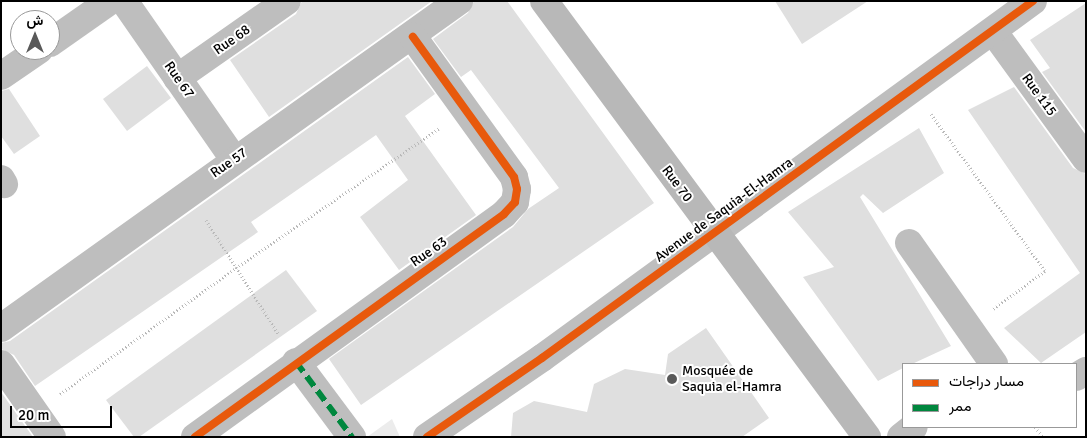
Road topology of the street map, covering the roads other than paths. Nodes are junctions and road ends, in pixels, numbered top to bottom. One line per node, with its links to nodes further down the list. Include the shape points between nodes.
1 (110, 1): 8 (street)
2 (124, 1): 12 (street, Rue 67)
3 (459, 1): 9 (street, Rue 57)
4 (544, 1): 15 (street, Rue 70)
5 (1033, 1): 7 (street, Avenue de Saquia-El-Hamra)
6 (271, 6): 12 (street, Rue 68)
7 (993, 31): 14 (street, Rue 115); 15 (street, Avenue de Saquia-El-Hamra)
8 (60, 36)
9 (413, 37): 13 (street, Rue 57); 18 (street, Rue 63, via 514,177 517,189 515,202 504,214)
10 (24, 60): 11 (street)
11 (1, 76)
12 (178, 78): 13 (street, Rue 67)
13 (234, 159): 17 (street, Rue 57)
14 (1086, 159)
15 (713, 233): 25 (street, Avenue de Saquia-El-Hamra); 26 (street, Rue 70)
16 (909, 243): 19 (street)
17 (1, 328)
18 (296, 362): 23 (street, Rue 63); 24 (street)
19 (993, 363)
20 (1, 364): 22 (street)
21 (913, 428): 27 (street)
22 (52, 437)
23 (195, 437)
24 (352, 437)
25 (427, 437)
26 (867, 437)
27 (901, 437)

